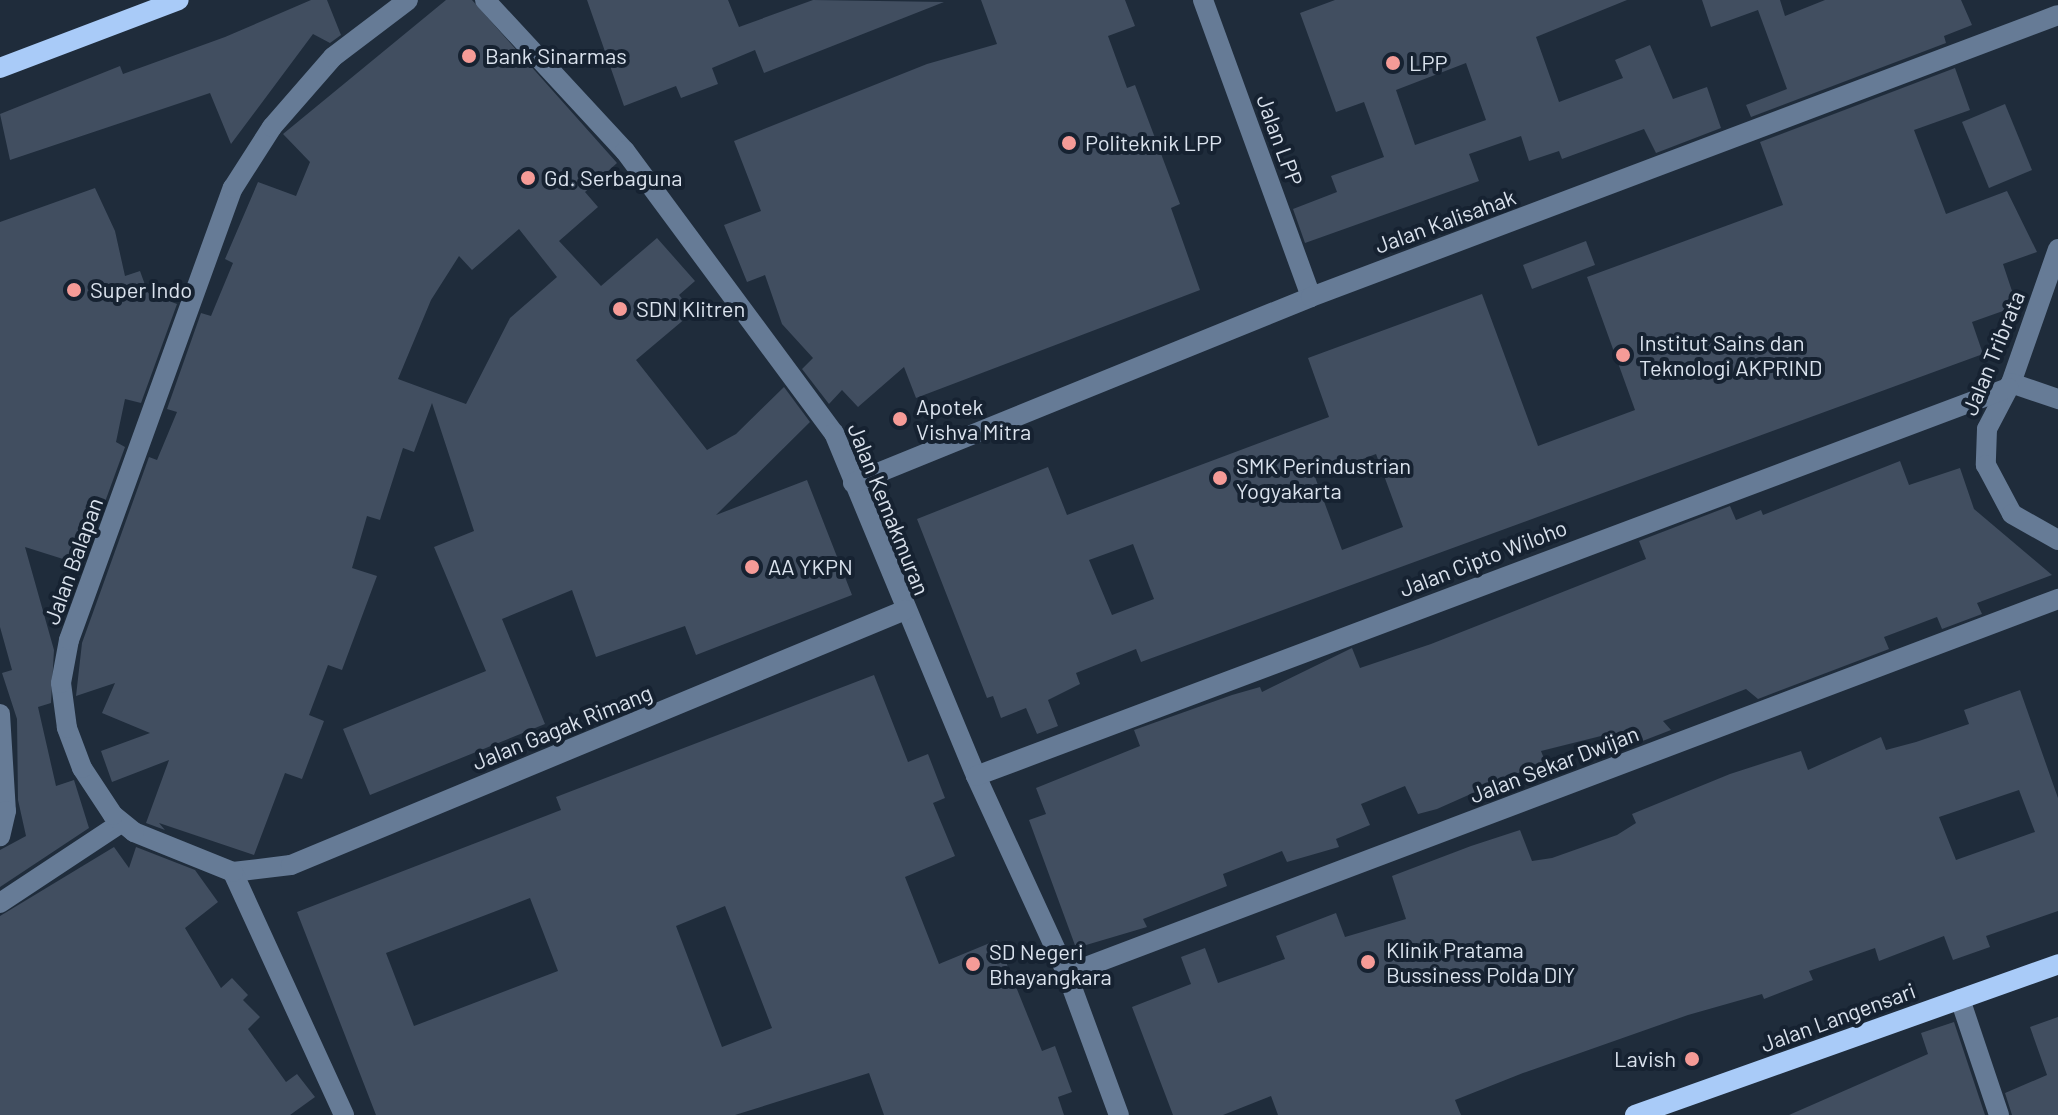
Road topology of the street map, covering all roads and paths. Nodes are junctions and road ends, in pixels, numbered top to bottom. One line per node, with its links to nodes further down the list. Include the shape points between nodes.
1 (179, 0): 6 (main road)
2 (408, 0): 17 (street, Jalan Balapan, via 333,57 251,155 233,188 69,640 61,683 67,728 95,792)
3 (485, 0): 11 (street, Jalan Kemakmuran, via 625,151 824,416)
4 (1203, 0): 8 (street, Jalan LPP)
5 (2058, 15): 8 (street, Jalan Kalisahak)
6 (0, 68)
7 (2058, 249): 9 (street, Jalan Tribrata)
8 (1311, 297): 11 (street, Jalan Kalisahak)
9 (2009, 386): 10 (street); 12 (street, Jalan Tribrata, via 1987,429 1986,465 2012,514); 16 (street, Jalan Cipto Wiloho)
10 (2058, 399)
11 (853, 483): 14 (street, Jalan Kemakmuran)
12 (2058, 540)
13 (2058, 599): 22 (street, Jalan Sekar Dwijan)
14 (905, 610): 16 (street, Jalan Kemakmuran); 19 (street, Jalan Gagak Rimang, via 291,865)
15 (0, 714): 18 (street, via 6,811)
16 (976, 776): 22 (street, Jalan Kemakmuran)
17 (121, 823): 19 (street, Jalan Balapan); 20 (street)
18 (0, 836)
19 (233, 872): 24 (street)
20 (0, 903)
21 (2058, 964): 23 (main road, Jalan Langensari)
22 (1067, 974): 25 (street, Jalan Kemakmuran)
23 (1960, 999): 26 (main road, Jalan Langensari); 27 (street)
24 (344, 1115)
25 (1119, 1115)
26 (1635, 1115)
27 (1999, 1115)

